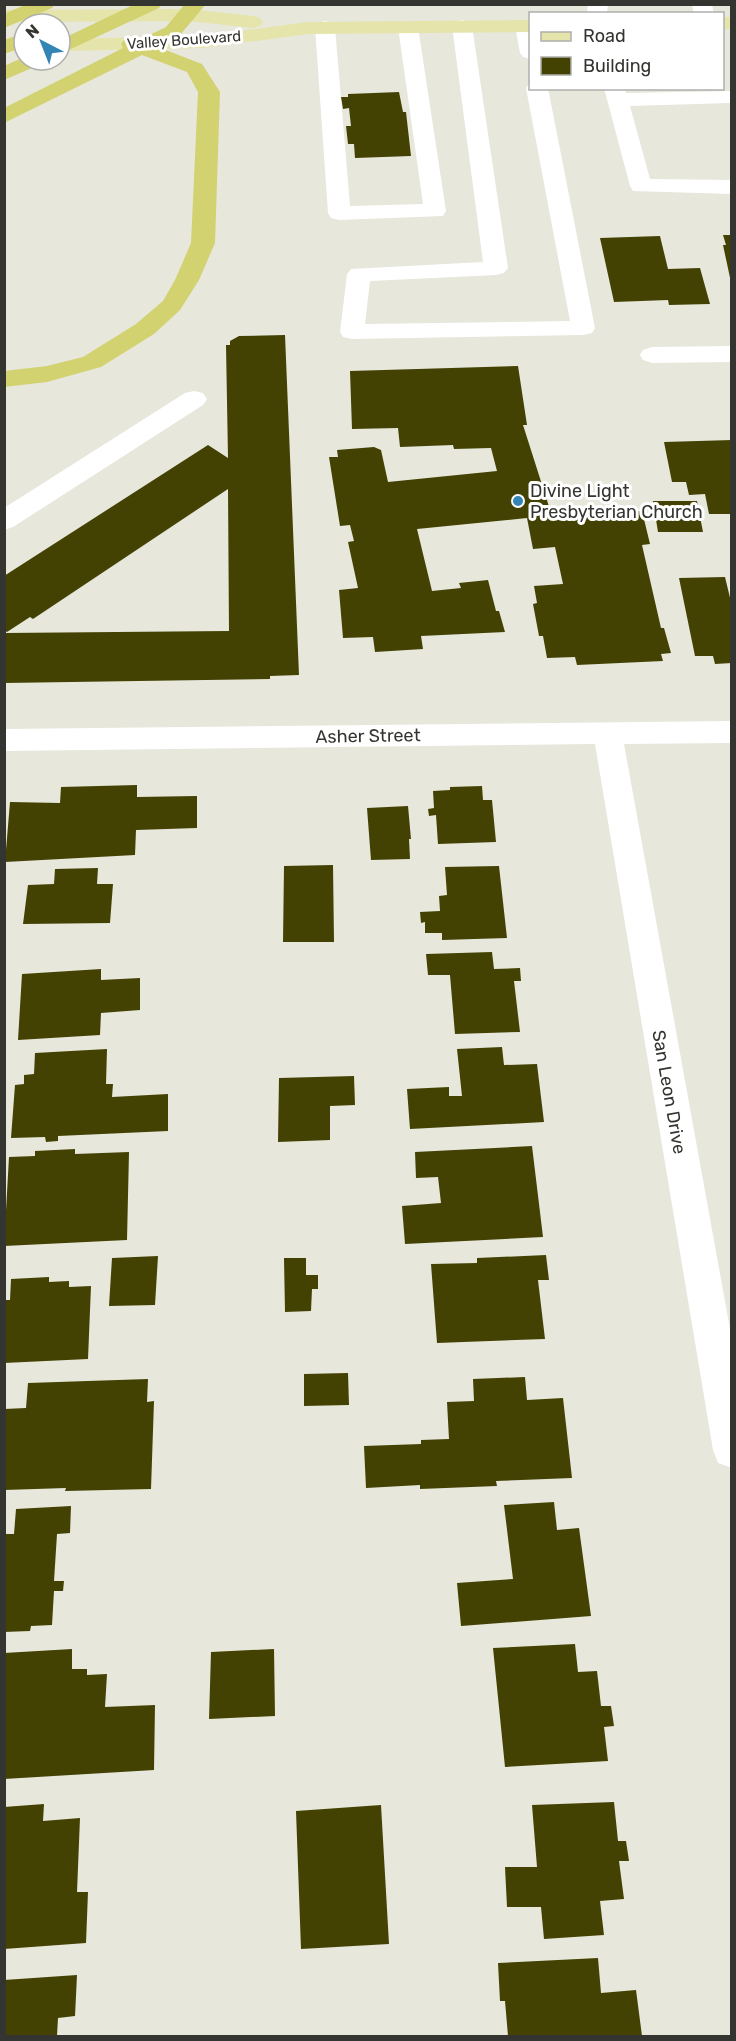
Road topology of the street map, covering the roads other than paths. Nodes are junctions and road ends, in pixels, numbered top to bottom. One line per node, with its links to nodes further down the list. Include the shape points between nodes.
1 (45, 4): 8 (highway)
2 (100, 4): 7 (highway)
3 (152, 4): 13 (highway)
4 (196, 4): 21 (highway, via 173,31)
5 (510, 4): 10 (street)
6 (4, 16): 12 (main road, Valley Boulevard, via 189,15)
7 (72, 17)
8 (4, 22)
9 (462, 26): 10 (main road, Valley Boulevard); 11 (main road, Valley Boulevard); 18 (street, via 496,268 359,274 352,332 583,328)
10 (522, 26): 16 (street)
11 (408, 27): 12 (main road, Valley Boulevard); 12 (street, via 435,211 339,213)
12 (317, 28): 14 (main road, Valley Boulevard, via 202,42)
13 (72, 41)
14 (131, 44): 15 (main road, Valley Boulevard); 25 (highway, via 195,68 209,92 202,243 172,305 145,329 93,362 47,374)
15 (72, 46)
16 (529, 47)
17 (724, 78): 20 (street)
18 (537, 90)
19 (616, 94): 20 (street); 22 (street, via 641,186)
20 (731, 101)
21 (4, 117)
22 (732, 187)
23 (732, 354): 24 (street)
24 (652, 355)
25 (4, 379)
26 (194, 399): 27 (street)
27 (4, 521)
28 (732, 732): 29 (street, Asher Street)
29 (608, 734): 30 (street, Asher Street); 31 (street, San Leon Drive)
30 (4, 740)
31 (732, 1450)

